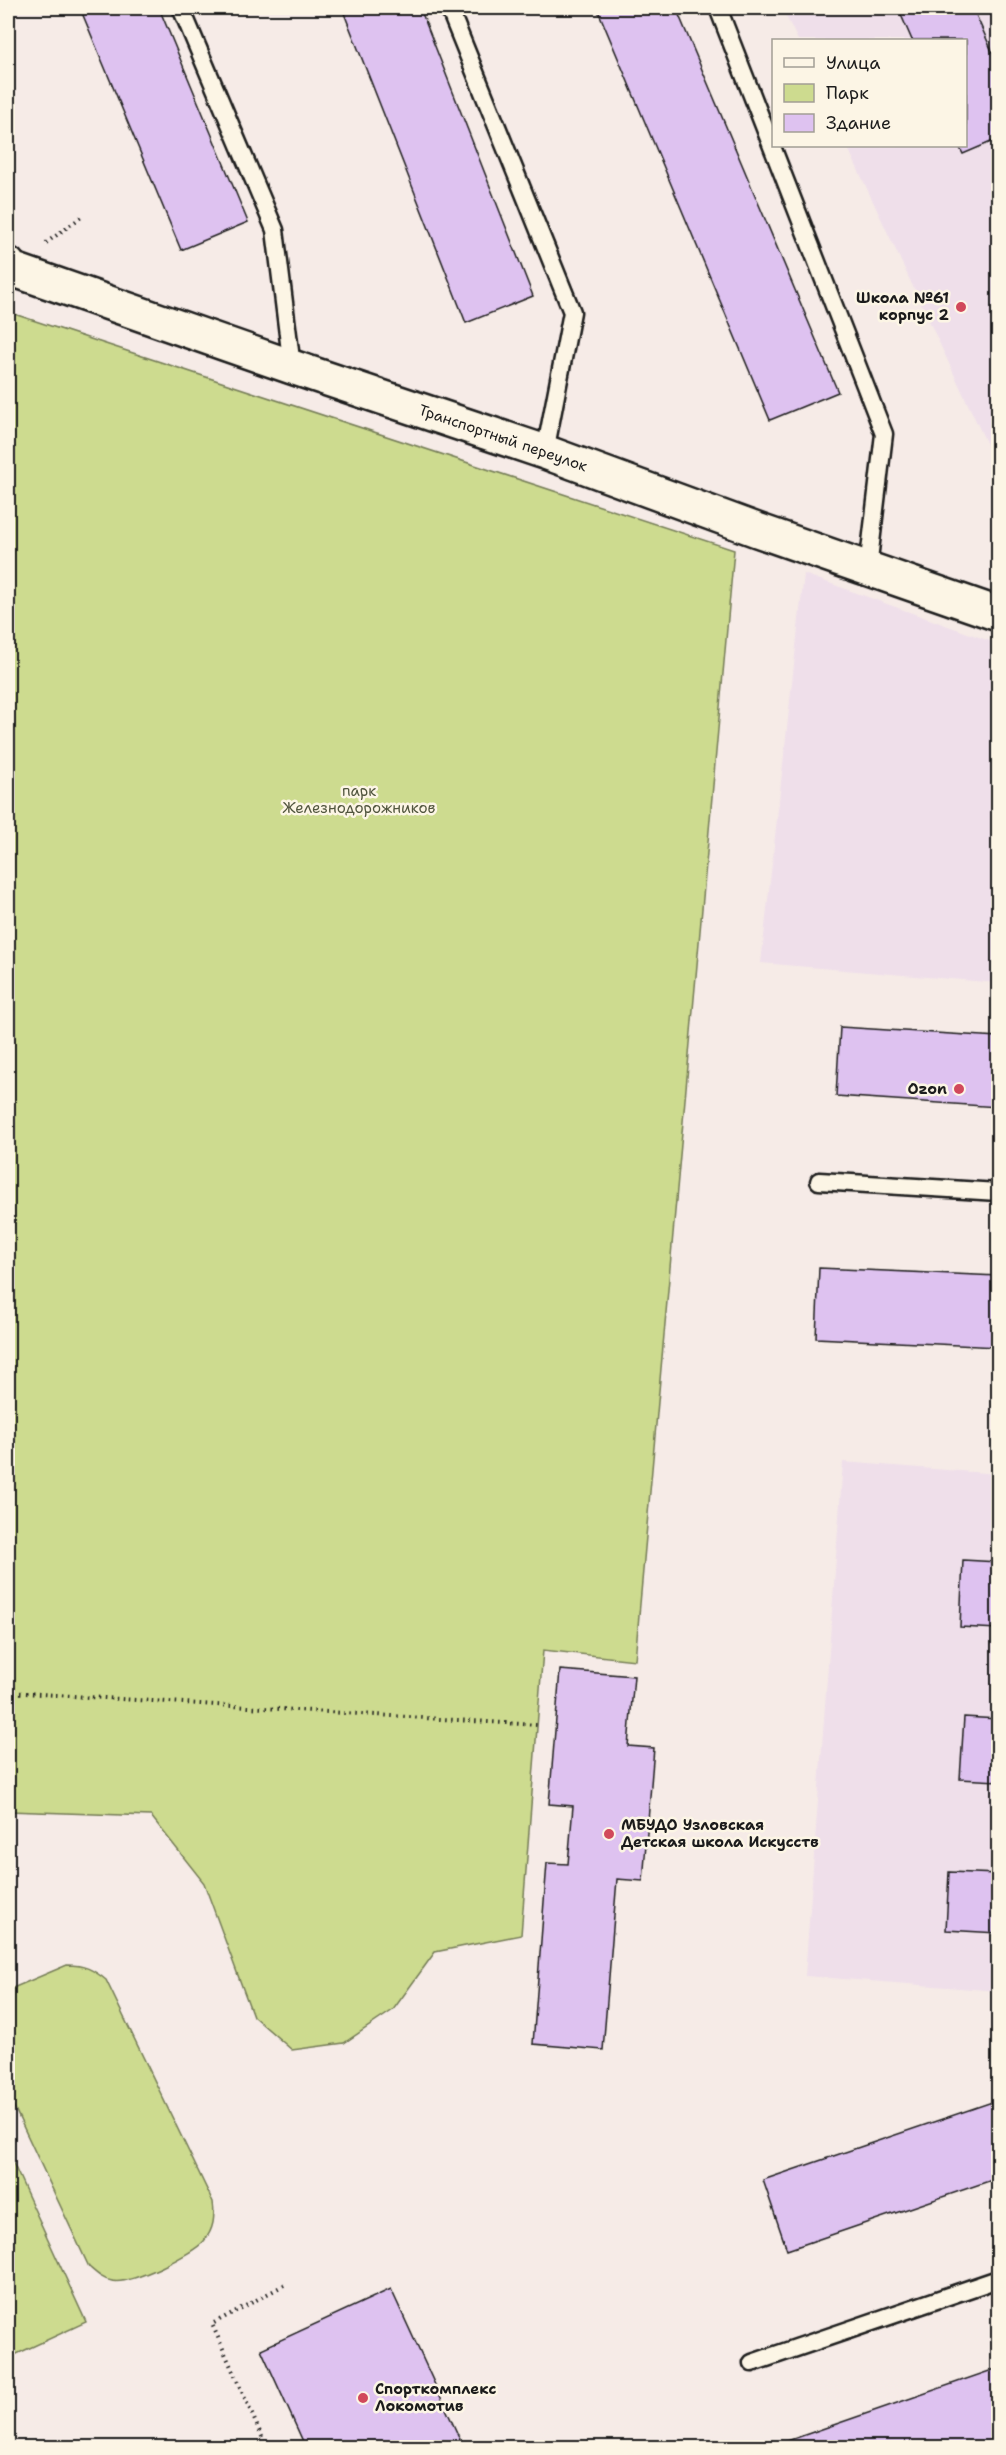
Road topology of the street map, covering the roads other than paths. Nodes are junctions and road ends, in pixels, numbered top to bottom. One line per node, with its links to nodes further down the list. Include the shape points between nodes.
1 (181, 8): 5 (lane, via 275,230)
2 (449, 8): 6 (lane, via 572,312)
3 (717, 8): 7 (lane, via 884,434)
4 (8, 264): 5 (street, Транспортный переулок, via 9,268)
5 (292, 367): 6 (street, Транспортный переулок)
6 (545, 452): 7 (street, Транспортный переулок)
7 (868, 568): 8 (street, Транспортный переулок)
8 (999, 614)
9 (819, 1181): 10 (lane)
10 (999, 1192)
11 (999, 2279): 12 (lane)
12 (752, 2363)

